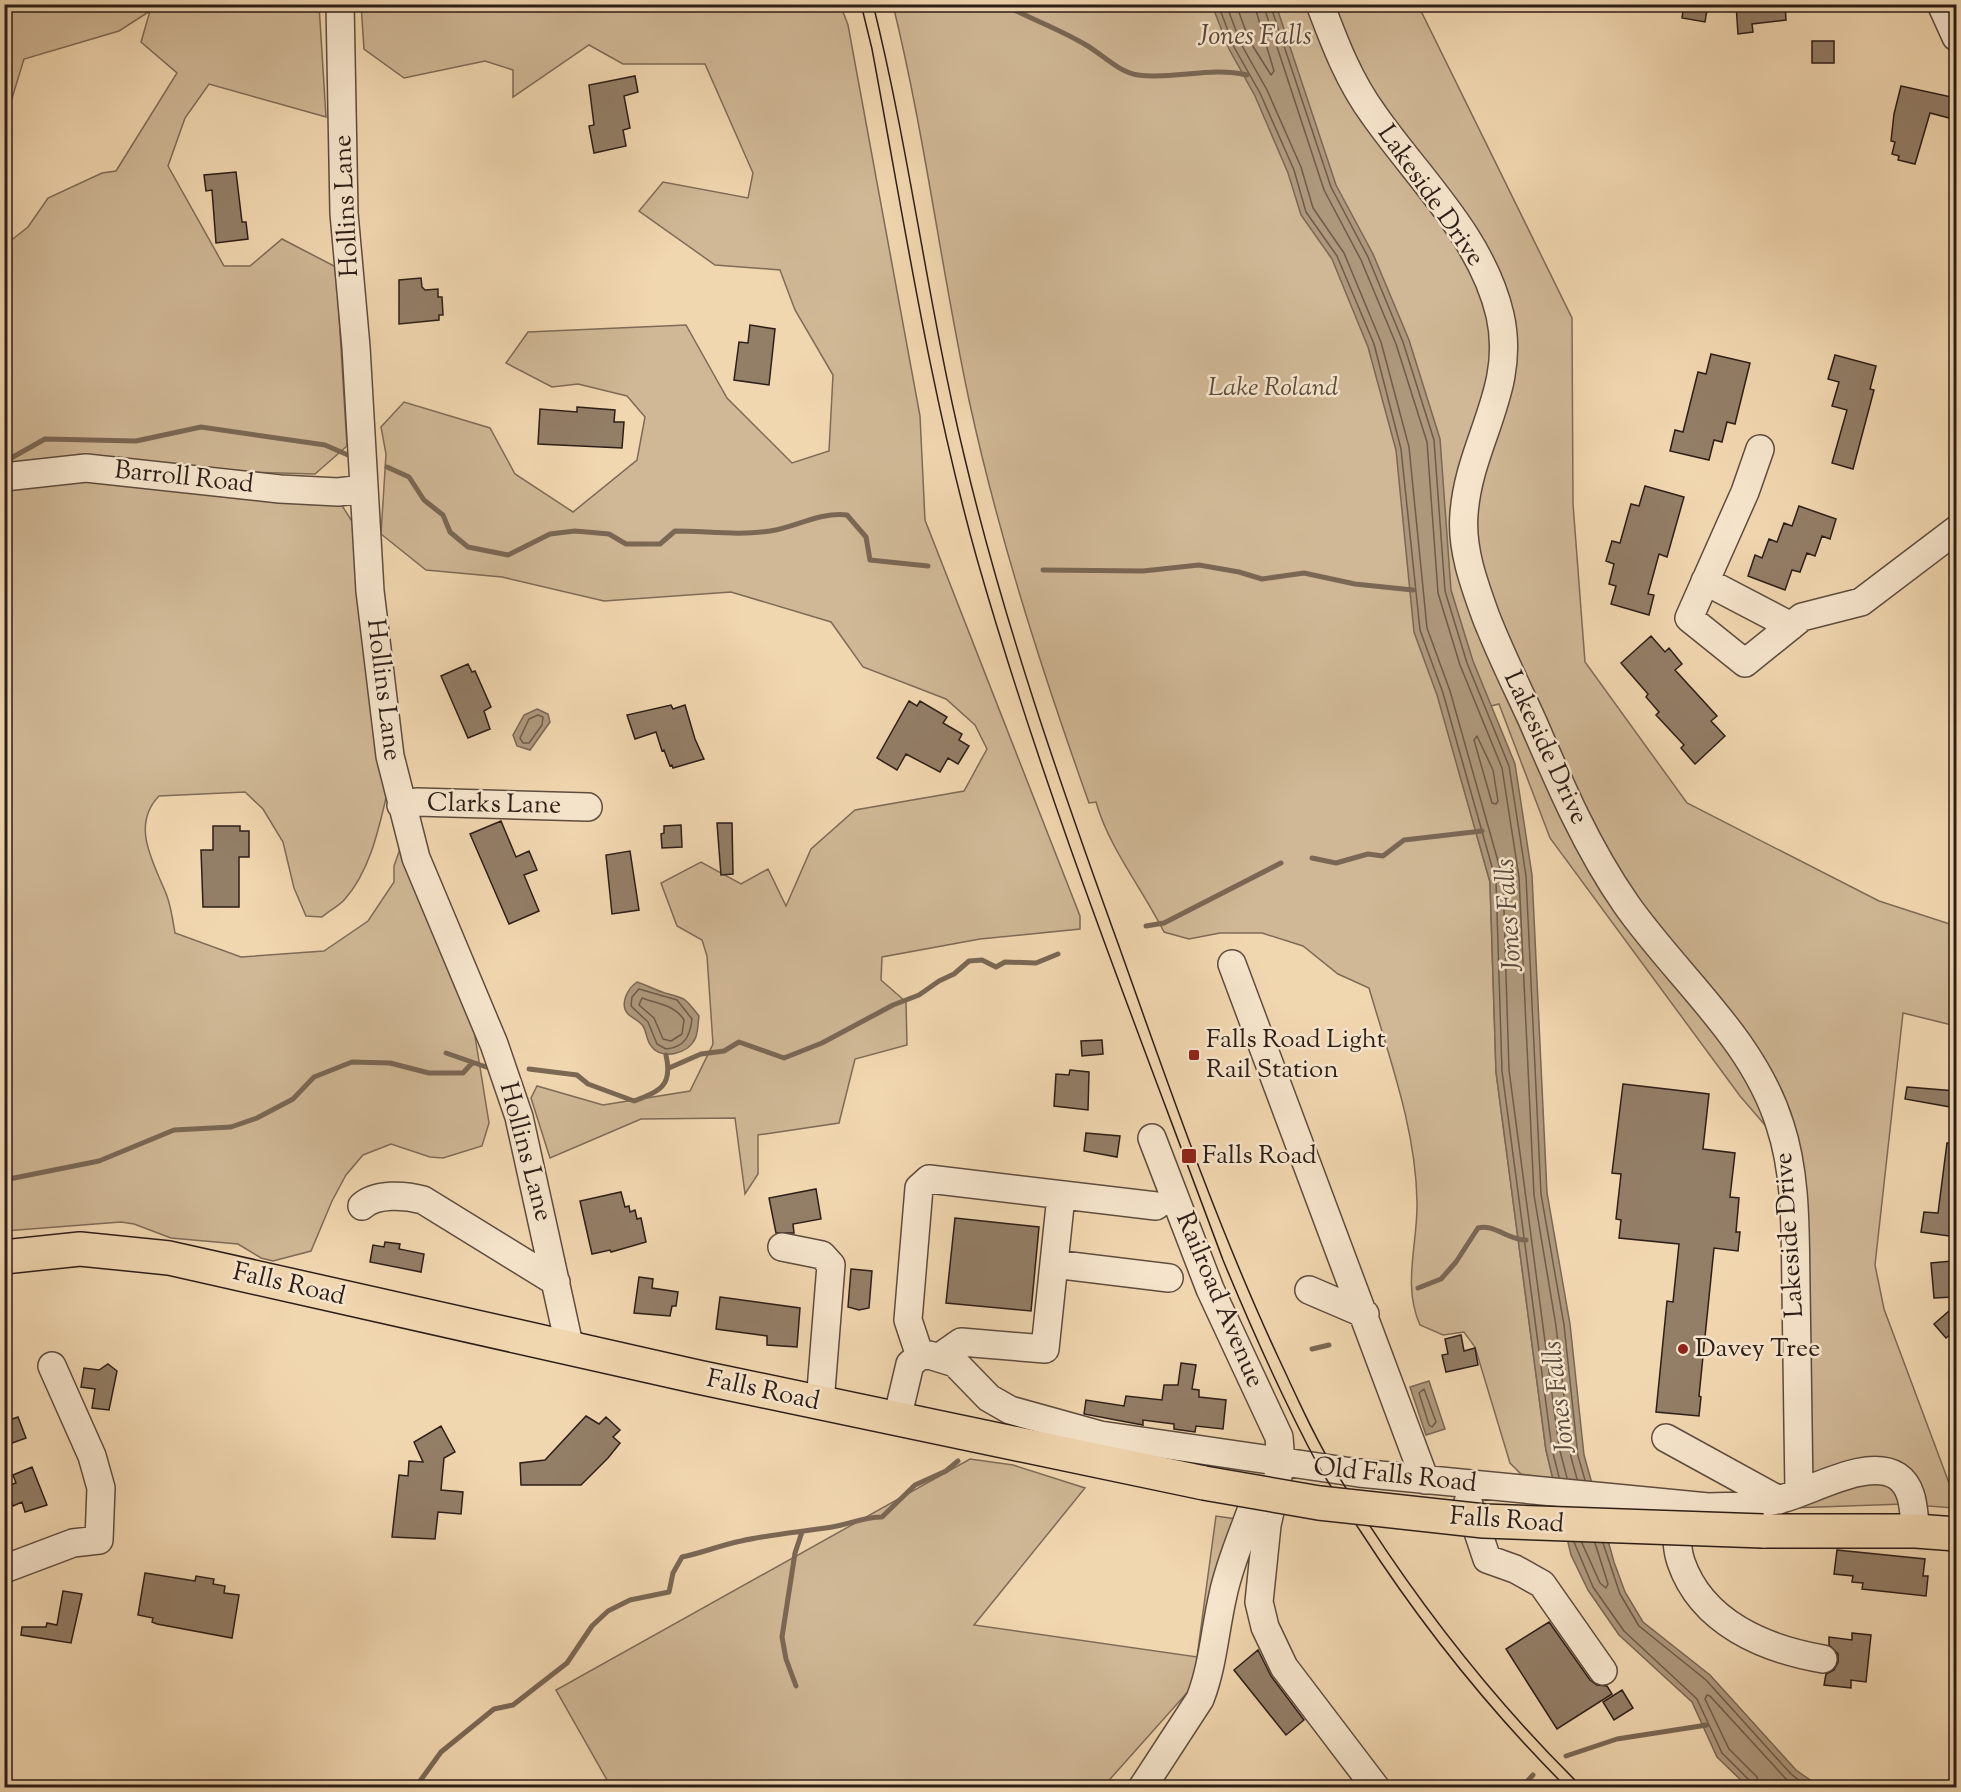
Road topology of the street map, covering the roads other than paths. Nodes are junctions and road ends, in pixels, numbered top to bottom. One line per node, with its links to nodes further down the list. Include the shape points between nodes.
1 (340, 4): 7 (street, Hollins Lane, via 344,213)
2 (1320, 4): 34 (street, Lakeside Drive, via 1336,48 1362,98 1459,228 1499,309 1504,368 1464,512 1466,549 1488,622 1568,802 1609,878 1640,924 1744,1053 1764,1086 1781,1127 1794,1222)
3 (1941, 4): 4 (street)
4 (1956, 38)
5 (1760, 449): 9 (street)
6 (4, 477): 7 (street, Barroll Road, via 86,468 280,489)
7 (363, 489): 11 (street, Hollins Lane, via 379,670)
8 (1956, 530): 10 (street, via 1861,602 1802,617)
9 (1705, 581): 10 (street); 10 (street, via 1689,618 1745,663)
10 (1791, 626)
11 (401, 806): 12 (street, Clarks Lane, via 417,802); 22 (street, Hollins Lane, via 430,894 508,1083 536,1186)
12 (588, 807)
13 (1232, 964): 24 (street)
14 (1152, 1138): 31 (street, Railroad Avenue, via 1210,1289 1276,1428)
15 (1061, 1196): 17 (street); 20 (street); 26 (street, via 929,1179 919,1188 908,1320)
16 (362, 1206): 22 (street, via 370,1198 423,1200)
17 (1156, 1206)
18 (782, 1247): 28 (street, via 822,1255 831,1265)
19 (4, 1257): 25 (main road, Falls Road, via 80,1249 169,1258)
20 (1054, 1264): 21 (street); 26 (street, via 1046,1350 961,1342)
21 (1169, 1278)
22 (556, 1282): 25 (street, Hollins Lane)
23 (1309, 1290): 24 (street)
24 (1365, 1314): 32 (street)
25 (570, 1349): 28 (main road, Falls Road)
26 (931, 1356): 29 (street, via 908,1370); 31 (street, Old Falls Road, via 955,1363 989,1398 1031,1418 1100,1435)
27 (52, 1366): 39 (street, via 92,1456 101,1488 99,1540 73,1543)
28 (820, 1403): 29 (main road, Falls Road)
29 (897, 1419): 37 (main road, Falls Road, bridge, via 1204,1483 1319,1503 1473,1520 1620,1528)
30 (1666, 1438): 34 (street)
31 (1281, 1463): 32 (street, Old Falls Road); 36 (street)
32 (1425, 1480): 33 (street, Old Falls Road)
33 (1462, 1484): 35 (street, Old Falls Road); 41 (street, via 1487,1559 1542,1584)
34 (1789, 1497): 35 (street, Old Falls Road, via 1737,1506); 37 (street, Old Falls Road, via 1866,1471 1882,1470 1898,1477 1908,1488)
35 (1676, 1506): 40 (street, via 1680,1560 1691,1585 1706,1602 1744,1634 1782,1650)
36 (1269, 1510): 42 (street, via 1251,1511 1223,1593 1200,1699); 43 (street, via 1259,1602 1265,1627 1284,1667)
37 (1916, 1531): 38 (main road, Falls Road)
38 (1956, 1534)
39 (4, 1569)
40 (1823, 1659)
41 (1603, 1671)
42 (1142, 1788)
43 (1376, 1788)

